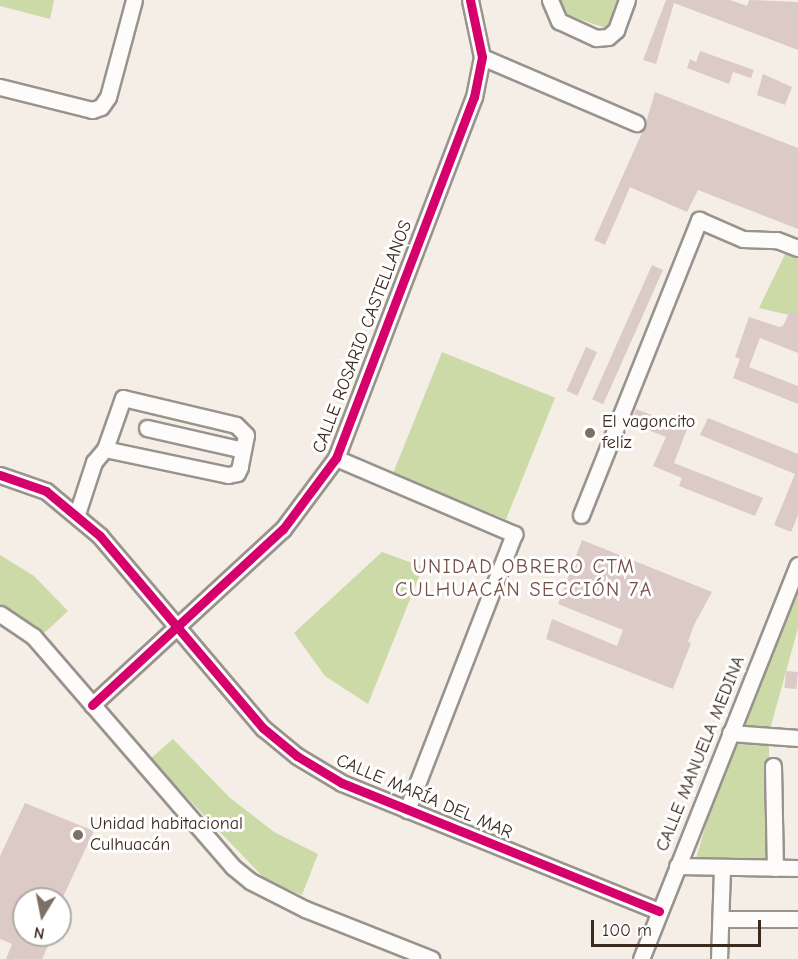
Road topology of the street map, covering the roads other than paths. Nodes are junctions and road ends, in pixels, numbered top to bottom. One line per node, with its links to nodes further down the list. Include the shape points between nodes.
1 (134, 0): 6 (street, via 108,97 101,108 92,110)
2 (470, 0): 5 (street, CALLE ROSARIO CASTELLANOS)
3 (550, 0): 4 (street, via 559,21 596,38 608,37 616,30)
4 (627, 0)
5 (482, 57): 7 (street); 12 (street, CALLE ROSARIO CASTELLANOS, via 474,96)
6 (0, 87)
7 (636, 123)
8 (798, 248): 15 (street, via 777,240 743,239 699,220)
9 (147, 428): 11 (street)
10 (105, 449): 11 (street, via 228,475 237,473); 11 (street, via 119,402 128,397 236,425 246,435); 14 (street, via 94,462)
11 (243, 450)
12 (336, 458): 18 (street, CALLE ROSARIO CASTELLANOS, via 284,529); 23 (street, via 514,534)
13 (0, 476): 14 (street, CALLE MARÍA DEL MAR, via 46,491)
14 (77, 514): 18 (street, CALLE MARÍA DEL MAR)
15 (581, 515)
16 (798, 564): 20 (street, CALLE MANUELA MEDINA)
17 (0, 614): 19 (street, via 33,636)
18 (177, 624): 19 (street, CALLE ROSARIO CASTELLANOS); 23 (street, CALLE MARÍA DEL MAR, via 263,728 297,756 342,783)
19 (92, 705): 31 (street, via 233,867 250,881 305,909)
20 (730, 733): 21 (street); 24 (street, CALLE MANUELA MEDINA)
21 (798, 738)
22 (773, 766): 25 (street)
23 (407, 810): 28 (street, CALLE MARÍA DEL MAR)
24 (677, 866): 27 (street); 28 (street, CALLE MANUELA MEDINA)
25 (775, 868): 26 (street); 27 (street)
26 (798, 868)
27 (722, 869): 29 (street)
28 (659, 911): 32 (street, CALLE MANUELA MEDINA)
29 (721, 919): 30 (street); 33 (street)
30 (798, 919)
31 (431, 959)
32 (641, 959)
33 (719, 959)

